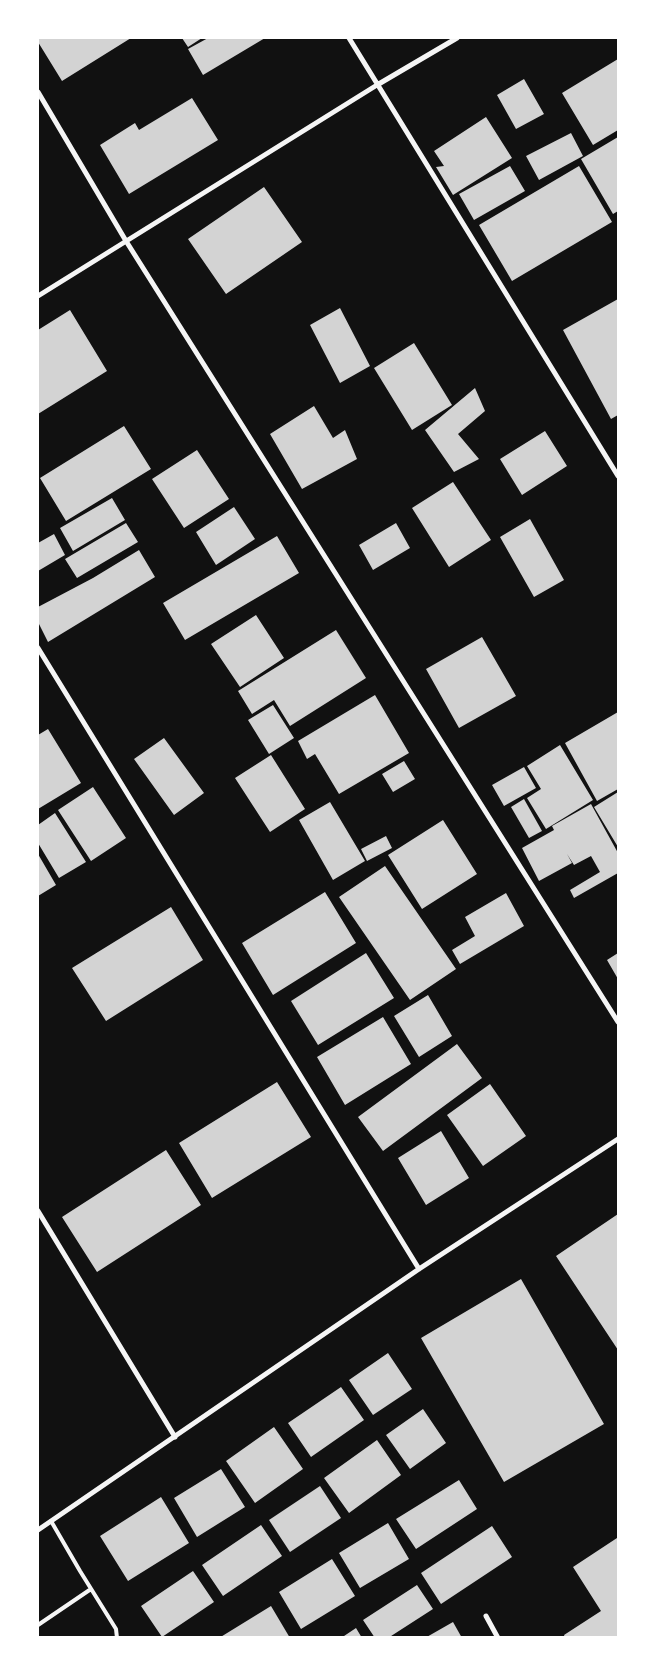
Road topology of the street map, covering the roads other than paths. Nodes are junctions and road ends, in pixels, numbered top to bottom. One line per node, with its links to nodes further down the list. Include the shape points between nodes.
1 (349, 38): 3 (street)
2 (458, 38): 3 (street)
3 (377, 85): 5 (street); 7 (street)
4 (38, 92): 5 (street)
5 (126, 241): 6 (street); 9 (street)
6 (38, 296)
7 (618, 476)
8 (38, 648): 12 (street)
9 (618, 1022)
10 (618, 1139): 12 (street)
11 (38, 1211): 13 (street)
12 (419, 1269): 13 (street)
13 (175, 1437): 14 (street)
14 (51, 1521): 15 (street); 16 (lane)
15 (38, 1530)
16 (91, 1589): 18 (lane); 19 (lane, via 116,1629)
17 (486, 1616): 20 (street)
18 (38, 1625)
19 (117, 1638)
20 (498, 1638)

